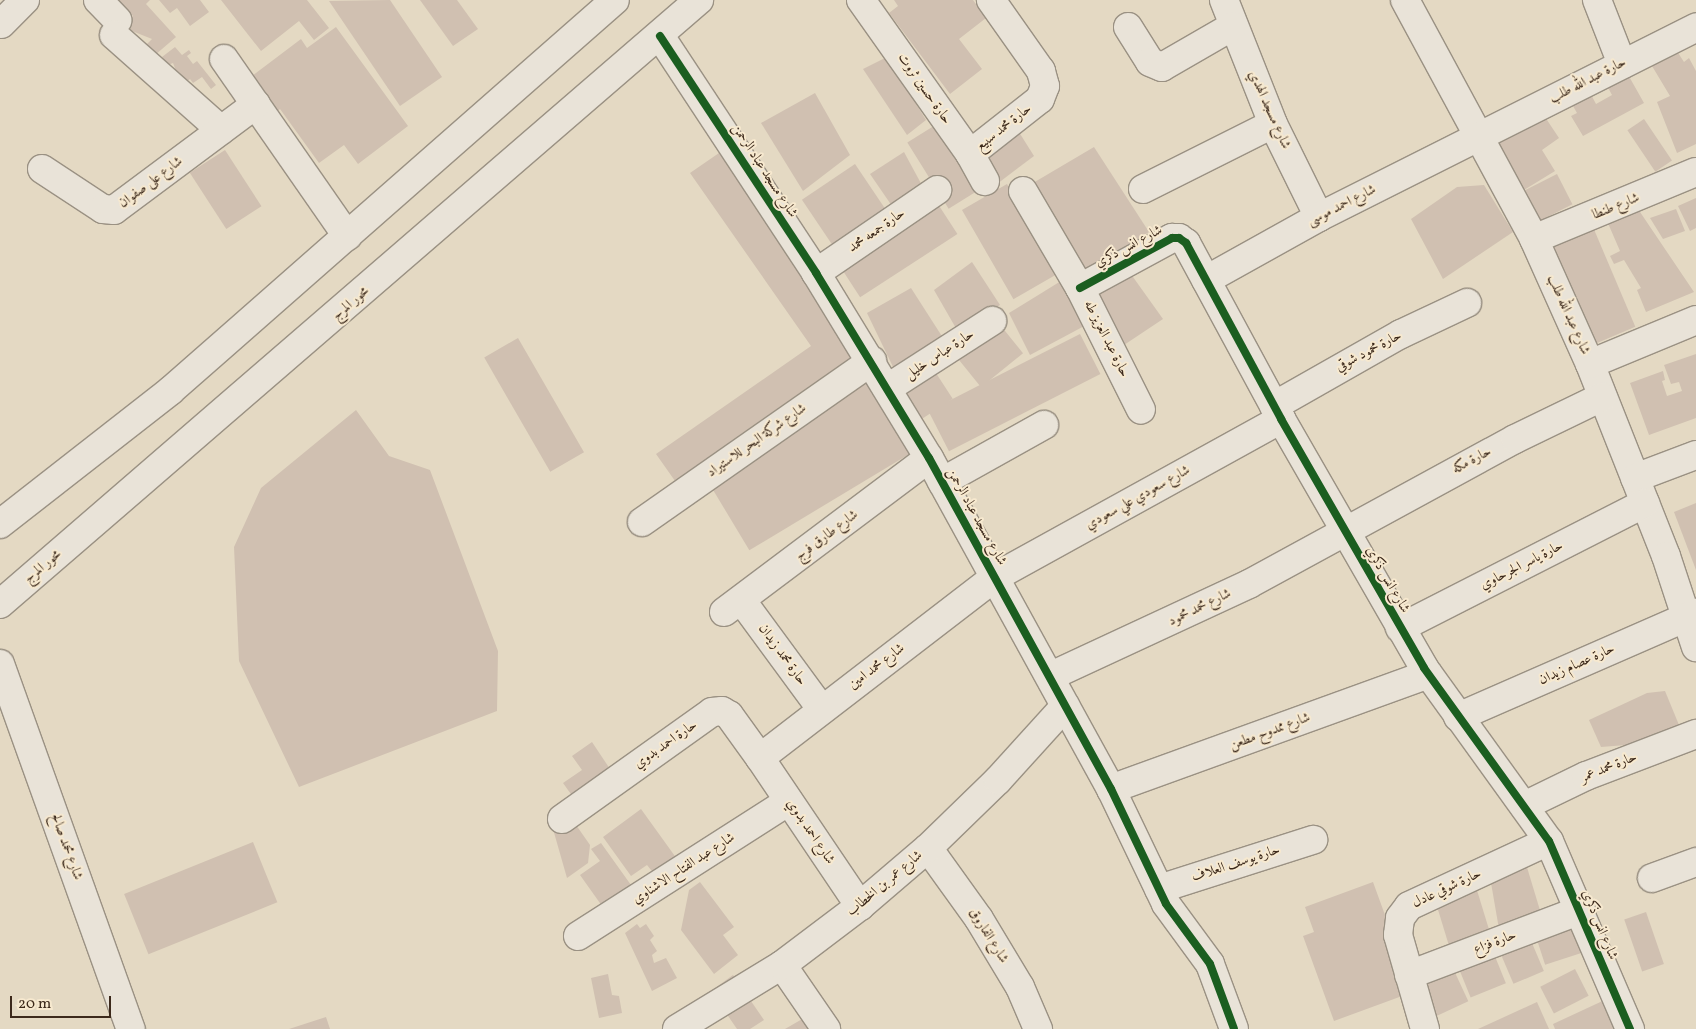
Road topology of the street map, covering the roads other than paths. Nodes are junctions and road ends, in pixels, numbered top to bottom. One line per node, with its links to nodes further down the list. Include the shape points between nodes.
1 (25, 0): 10 (street)
2 (98, 0): 19 (street, via 116,27)
3 (615, 0): 29 (street)
4 (699, 0): 14 (street, محور المرج)
5 (861, 0): 21 (street, حارة حسين ثروت)
6 (992, 0): 21 (street, حارة محمد سبيع, via 1041,70 1045,86 1040,99)
7 (1224, 0): 11 (street, شارع مسجد الهدي)
8 (1405, 0): 20 (street, شارع عبد الله طلب)
9 (1597, 0): 16 (street)
10 (1, 24)
11 (1233, 26): 12 (street, via 1162,67 1150,62); 18 (street, شارع مسجد الهدي)
12 (1128, 27)
13 (1696, 27): 16 (street, حارة عبد الله طلب)
14 (660, 36): 31 (street, شارع مسجد عباد الرحمن); 53 (street, محور المرج)
15 (224, 58): 17 (street)
16 (1622, 64): 20 (street, حارة عبد الله طلب)
17 (256, 104): 19 (street, شارع على صفوان); 29 (street)
18 (1273, 124): 25 (street); 28 (street, شارع مسجد الهدي)
19 (221, 130): 22 (street, شارع على صفوان, via 114,210 103,210)
20 (1480, 137): 28 (street, شارع احمد موسى); 30 (street, شارع عبد الله طلب)
21 (970, 154): 24 (street, حارة حسين ثروت)
22 (42, 169)
23 (1696, 172): 30 (street, شارع طنطا)
24 (985, 181)
25 (1143, 189)
26 (937, 190): 31 (street, حارة جمعه محمد)
27 (1023, 191): 33 (street, حارة عبد العزيز طه)
28 (1319, 217): 32 (street, شارع احمد موسى)
29 (347, 236): 50 (street, via 170,391)
30 (1534, 240): 38 (street, شارع عبد الله طلب)
31 (816, 273): 37 (street, شارع مسجد عباد الرحمن)
32 (1206, 280): 33 (street, شارع انس ذكري, via 1186,243 1172,238); 42 (street, شارع انس ذكري)
33 (1080, 288): 41 (street, حارة عبد العزيز طه)
34 (1467, 303): 42 (street, حارة محمود شوقي, via 1336,368)
35 (1696, 320): 38 (street)
36 (992, 321): 39 (street, حارة عباس خليل)
37 (872, 361): 39 (street, شارع مسجد عباد الرحمن); 49 (street, شارع شركة البحر للاستيراد)
38 (1590, 364): 40 (street, شارع عبد الله طلب)
39 (888, 388): 45 (street, شارع مسجد عباد الرحمن)
40 (1602, 397): 46 (street, شارع عبد الله طلب); 51 (street, حارة مكه, via 1506,443)
41 (1142, 410)
42 (1277, 412): 51 (street, شارع انس ذكري); 52 (street, شارع سعودي علي سعودي)
43 (1044, 425): 47 (street)
44 (1696, 455): 46 (street)
45 (929, 458): 47 (street, شارع مسجد عباد الرحمن); 54 (street, شارع طارق فرج)
46 (1634, 478): 48 (street, شارع عبد الله طلب)
47 (942, 482): 52 (street, شارع مسجد عباد الرحمن)
48 (1645, 503): 55 (street, شارع عبد الله طلب); 56 (street, حارة ياسر الجرحاوي)
49 (642, 522)
50 (0, 524)
51 (1345, 532): 56 (street, شارع انس ذكري); 60 (street, شارع محمد محمود, via 1196,610)
52 (995, 577): 60 (street, شارع مسجد عباد الرحمن); 62 (street, شارع محمد امين)
53 (0, 604)
54 (733, 607): 62 (street, حارة محمد زيدان)
55 (1691, 615): 57 (street, شارع عبد الله طلب); 63 (street, حارة عصام زيدان)
56 (1400, 628): 59 (street, شارع انس ذكري)
57 (1696, 647)
58 (0, 664): 81 (street, شارع محمد صالح)
59 (1428, 674): 63 (street, شارع انس ذكري); 66 (street, شارع ممدوح مطعن)
60 (1051, 676): 61 (street, شارع مسجد عباد الرحمن)
61 (1066, 706): 66 (street, شارع مسجد عباد الرحمن); 72 (street, شارع عمر بن الخطاب, via 998,780)
62 (822, 710): 65 (street, شارع محمد امين)
63 (1458, 717): 68 (street, شارع انس ذكري)
64 (1696, 734): 68 (street, حارة محمد عمر, via 1586,776)
65 (760, 758): 67 (street, شارع احمد بدوي); 69 (street, حارة احمد بدوي, via 729,715 722,711 712,712)
66 (1111, 790): 75 (street, شارع مسجد عباد الرحمن)
67 (789, 801): 76 (street, شارع احمد بدوي); 78 (street, شارع عبد الفتاح الاشناوي)
68 (1524, 806): 71 (street, شارع انس ذكري)
69 (562, 819)
70 (1313, 840): 75 (street, حارة يوسف العلاف)
71 (1549, 841): 77 (street, شارع انس ذكري); 80 (street, حارة شوقي عادل, via 1409,906 1400,918 1398,935)
72 (928, 848): 76 (street, شارع عمر بن الخطاب); 84 (street, شارع الفاروق, via 979,919 1020,987)
73 (1696, 862): 74 (street)
74 (1652, 878)
75 (1159, 889): 85 (street, شارع مسجد عباد الرحمن, via 1166,904 1210,964)
76 (860, 906): 79 (street, شارع عمر بن الخطاب)
77 (1581, 910): 80 (street, حارة فزاع); 87 (street, شارع انس ذكري)
78 (578, 936)
79 (782, 965): 82 (street, شارع عمر بن الخطاب); 83 (street)
80 (1409, 975): 86 (street, حارة شوقي عادل)
81 (131, 1029)
82 (677, 1029)
83 (826, 1029)
84 (1038, 1029)
85 (1234, 1029)
86 (1425, 1029)
87 (1630, 1029)

